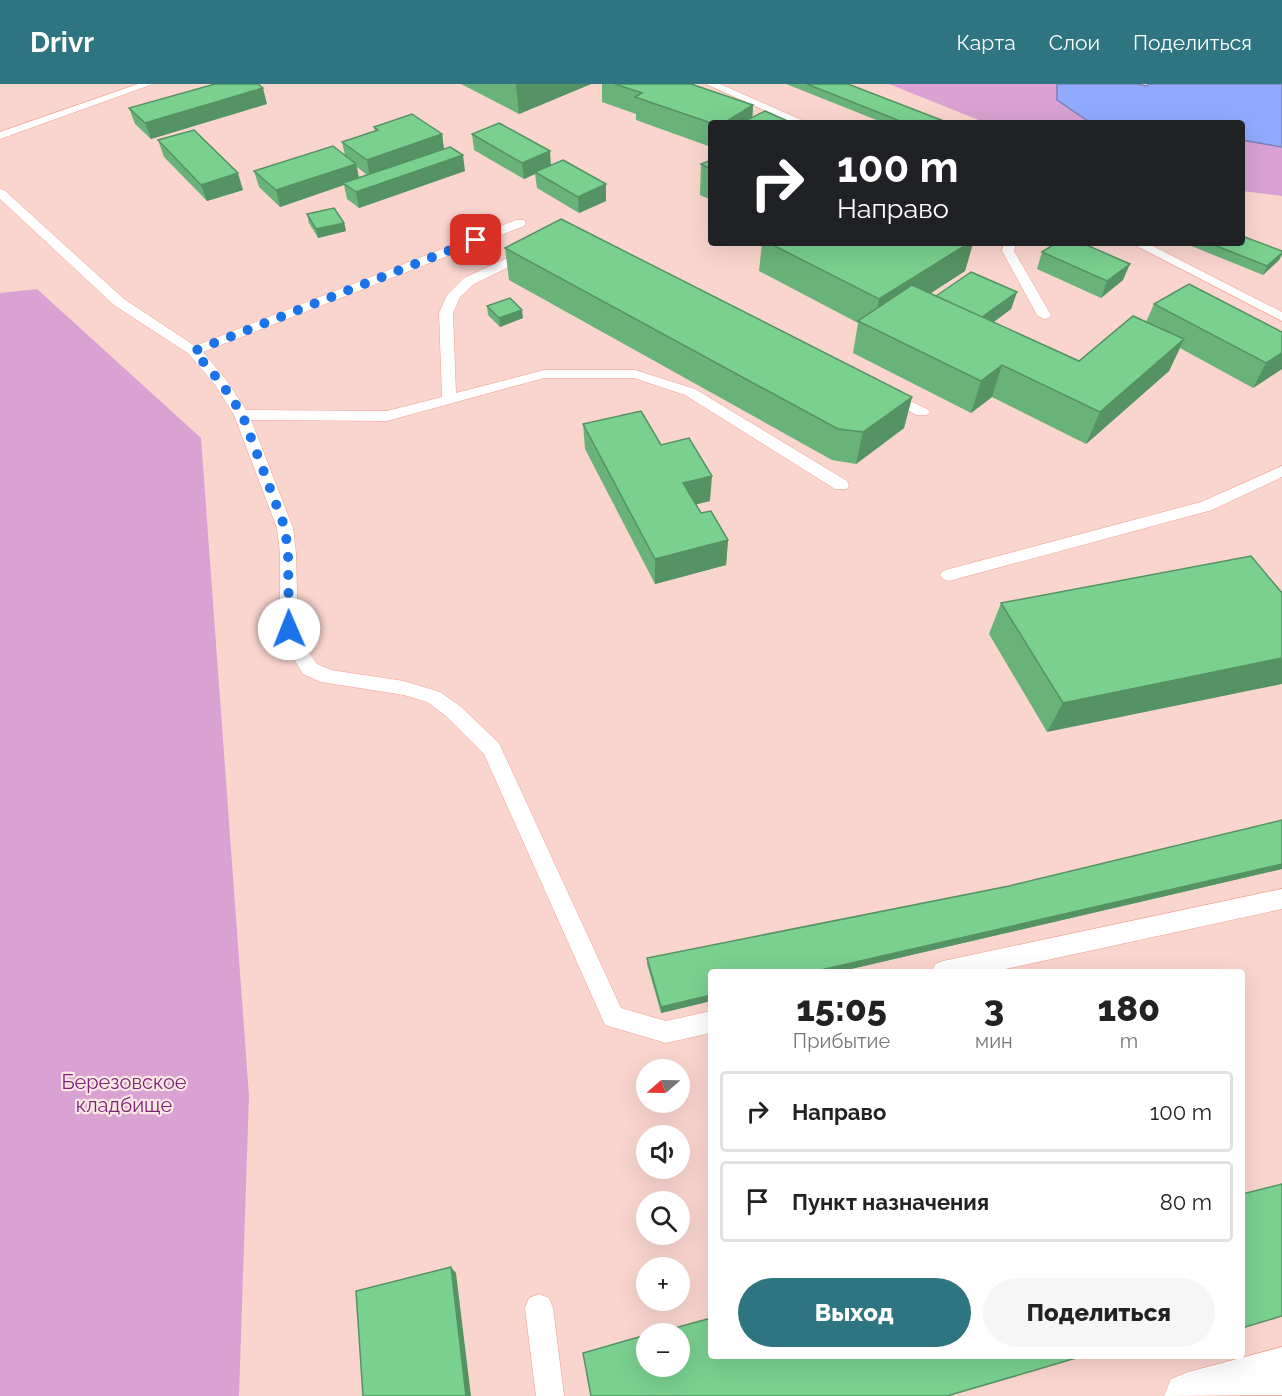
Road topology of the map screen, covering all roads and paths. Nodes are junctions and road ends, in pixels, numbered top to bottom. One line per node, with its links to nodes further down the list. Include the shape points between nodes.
1 (148, 84): 4 (lane)
2 (711, 84): 3 (lane)
3 (795, 120)
4 (0, 136)
5 (0, 193): 12 (lane, via 119,303)
6 (520, 223): 12 (lane)
7 (544, 245): 14 (lane, via 469,281 454,295 446,313)
8 (1009, 246): 10 (lane, via 1008,251)
9 (1143, 246): 11 (lane)
10 (1044, 315)
11 (1282, 317)
12 (194, 351): 16 (lane)
13 (869, 385): 15 (lane)
14 (449, 398): 16 (lane, via 387,416); 18 (lane, via 543,374 635,374 690,392)
15 (922, 412)
16 (242, 414): 22 (lane, via 285,528 289,629 297,651 310,669 328,677 404,688 432,697 453,711 492,749 613,1017 666,1032)
17 (1282, 471): 19 (lane, via 1206,506)
18 (841, 485)
19 (949, 575)
20 (1282, 899): 21 (lane)
21 (957, 969)
22 (708, 1023)
23 (539, 1308): 25 (lane)
24 (1282, 1371): 26 (street)
25 (550, 1396)
26 (1189, 1396)

